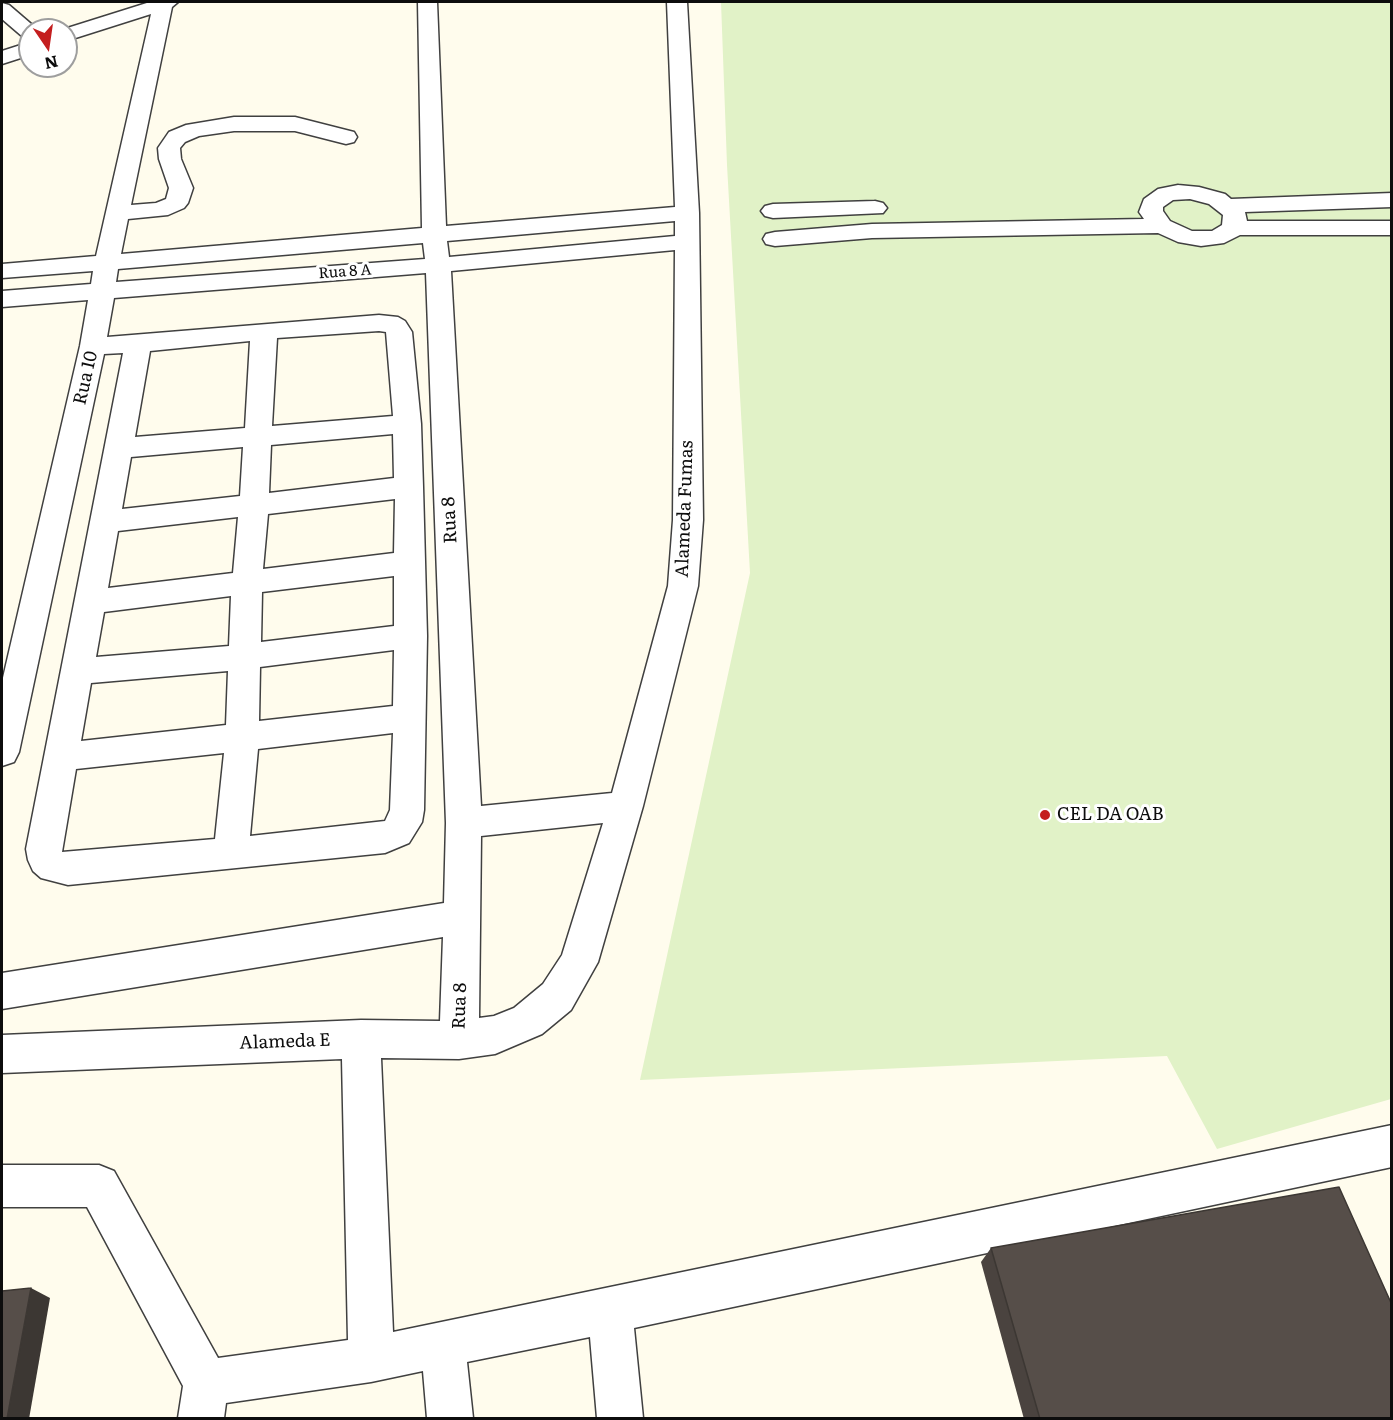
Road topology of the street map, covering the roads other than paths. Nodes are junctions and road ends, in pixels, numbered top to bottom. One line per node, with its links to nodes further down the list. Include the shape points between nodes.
1 (166, 2): 6 (street); 14 (street, Rua 10)
2 (427, 2): 20 (street, Rua 8)
3 (677, 2): 15 (street, Alameda Fumas)
4 (2, 9): 5 (street)
5 (18, 23)
6 (78, 31)
7 (18, 52): 8 (street)
8 (2, 58)
9 (346, 137): 14 (street, via 295,124 234,124 194,130 177,137 169,148 181,188 176,203 160,210)
10 (1392, 200): 17 (street)
11 (1152, 204): 12 (street); 17 (street, via 1166,194 1191,192 1217,199); 18 (street, via 1151,212)
12 (990, 207)
13 (773, 211): 16 (street)
14 (118, 213): 23 (street, Rua 10)
15 (687, 213): 20 (street, Rua 8 A); 22 (street, Alameda Fumas)
16 (882, 216): 18 (street); 21 (street)
17 (1230, 217): 18 (street, via 1226,234 1215,238 1187,237); 19 (street)
18 (1162, 226)
19 (1392, 228)
20 (434, 234): 23 (street, Rua 8 A); 24 (street, Rua 8)
21 (775, 239)
22 (687, 242): 24 (street, Rua 8 A); 47 (street, Alameda Fumas, via 688,520 683,586)
23 (107, 262): 25 (street, Rua 8 A); 26 (street, Rua 10)
24 (438, 265): 26 (street, Rua 8 A); 48 (street, Rua 8)
25 (2, 271)
26 (103, 290): 27 (street, Rua 8 A); 30 (street, Rua 10)
27 (2, 299)
28 (264, 331): 29 (street); 31 (street, via 379,322 396,327); 32 (street)
29 (138, 344): 30 (street); 33 (street)
30 (93, 346): 45 (street, Rua 10)
31 (406, 424): 32 (street); 34 (street)
32 (259, 435): 33 (street); 35 (street)
33 (119, 448): 36 (street)
34 (409, 487): 35 (street); 37 (street)
35 (254, 506): 36 (street); 38 (street)
36 (104, 522): 39 (street)
37 (408, 563): 38 (street); 40 (street)
38 (247, 582): 39 (street); 41 (street)
39 (88, 602): 42 (street)
40 (411, 636): 41 (street); 43 (street)
41 (243, 657): 42 (street); 44 (street)
42 (79, 671): 46 (street)
43 (410, 718): 44 (street); 49 (street, via 407,810 397,832 371,841)
44 (242, 736): 46 (street); 49 (street)
45 (2, 752)
46 (61, 757): 49 (street, via 44,849 46,860 54,867 68,869)
47 (626, 806): 48 (street); 52 (street, Alameda Fumas, via 579,962)
48 (464, 823): 50 (street, Rua 8)
49 (231, 853)
50 (463, 917): 51 (street); 54 (street, Rua 8)
51 (2, 991)
52 (557, 997): 54 (street, Alameda E, via 528,1021 495,1035)
53 (361, 1039): 54 (street, Alameda E); 55 (street, Alameda E); 60 (street)
54 (459, 1040)
55 (2, 1054)
56 (1392, 1146): 58 (street)
57 (2, 1186): 61 (street, via 99,1186)
58 (610, 1311): 59 (street); 63 (street)
59 (443, 1343): 60 (street); 62 (street)
60 (371, 1359): 61 (street)
61 (203, 1401)
62 (450, 1419)
63 (620, 1419)

